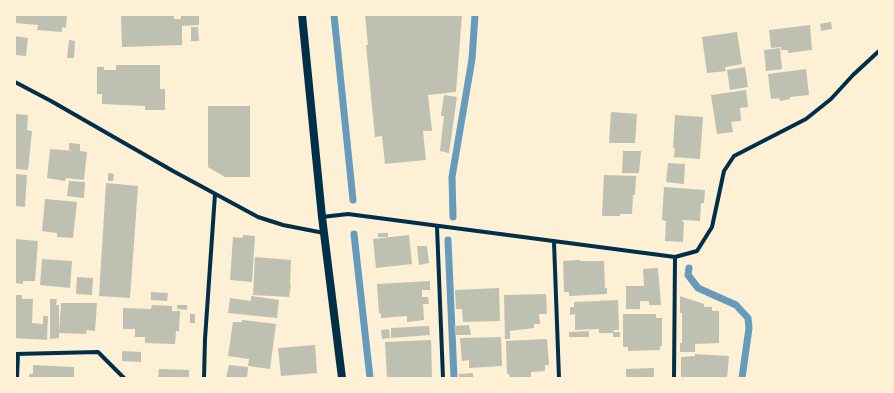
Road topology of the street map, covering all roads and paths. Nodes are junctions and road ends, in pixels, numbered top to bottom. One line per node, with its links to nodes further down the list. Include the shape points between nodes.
1 (302, 15): 5 (main road)
2 (879, 51): 9 (street, via 831,99 806,119 734,156 724,171 712,227 697,251)
3 (15, 82): 4 (street)
4 (215, 194): 7 (street, via 258,217); 13 (street)
5 (322, 217): 6 (street, via 348,214); 7 (main road)
6 (437, 226): 8 (street); 15 (street)
7 (325, 233): 14 (main road)
8 (554, 242): 9 (street); 16 (street)
9 (675, 257): 17 (street)
10 (16, 354): 11 (street); 12 (street, via 98,352)
11 (17, 378)
12 (124, 378)
13 (204, 378)
14 (342, 378)
15 (443, 378)
16 (559, 378)
17 (674, 378)

